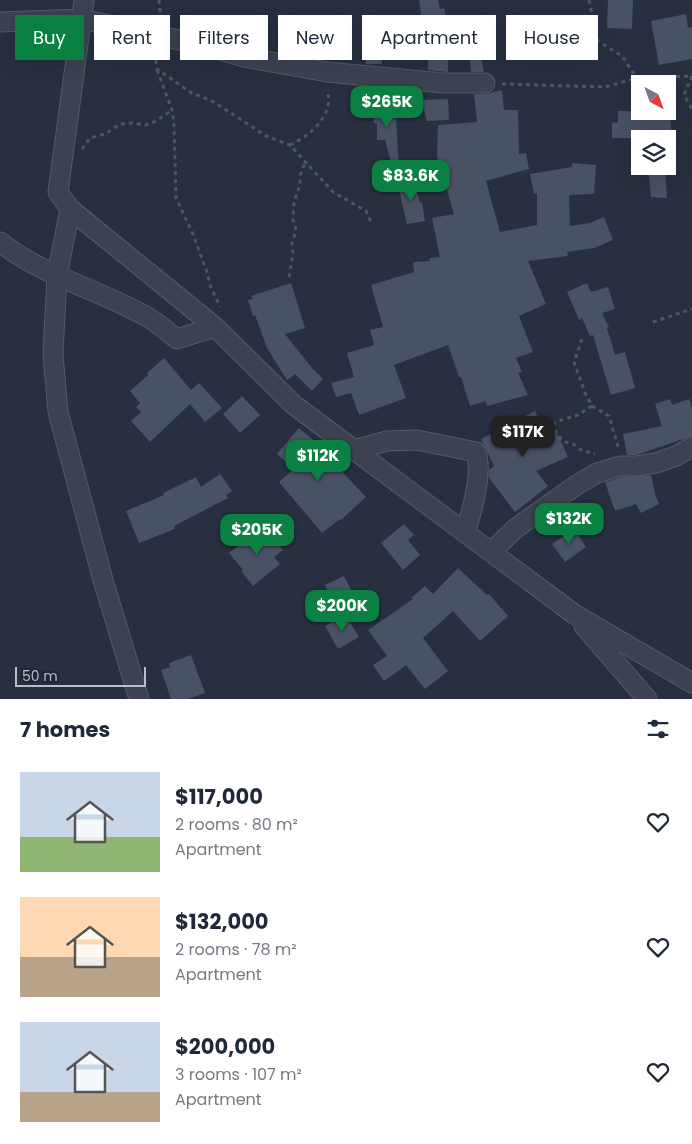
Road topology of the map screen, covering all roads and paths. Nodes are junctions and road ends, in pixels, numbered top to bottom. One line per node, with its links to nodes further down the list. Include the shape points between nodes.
1 (84, 0): 4 (street)
2 (159, 0): 5 (path)
3 (589, 0): 13 (path, via 598,41 622,56)
4 (82, 15)
5 (161, 15)
6 (15, 21): 7 (street)
7 (0, 22)
8 (170, 38): 12 (street, via 244,57)
9 (75, 60): 21 (street)
10 (156, 60): 11 (path)
11 (157, 69): 19 (path); 20 (path, via 266,136)
12 (327, 72): 17 (street, via 443,83); 20 (path, via 328,106 321,121 298,142)
13 (635, 75)
14 (692, 76): 15 (path); 18 (path, via 684,95)
15 (676, 77)
16 (631, 80): 17 (path, via 604,87)
17 (485, 83)
18 (692, 109)
19 (172, 110): 21 (path, via 146,125 120,124 105,134 90,138 78,154); 29 (path, via 176,198 207,272)
20 (290, 145): 22 (path)
21 (62, 157): 23 (street, via 58,192)
22 (305, 162): 24 (path, via 332,192 366,211); 27 (path, via 294,202 296,230)
23 (70, 209): 26 (street); 29 (street)
24 (372, 224)
25 (0, 242): 26 (street)
26 (57, 276): 29 (street, via 149,318 177,339); 40 (street, via 53,354 58,412 102,580)
27 (289, 277)
28 (692, 309): 30 (path)
29 (219, 321): 34 (street, via 294,405)
30 (652, 322)
31 (582, 338): 32 (path, via 574,362)
32 (592, 406): 35 (path, via 609,416 618,444); 35 (path, via 578,415 555,422 554,426 561,440)
33 (692, 447): 35 (street, via 656,464)
34 (354, 450): 36 (street); 36 (street, via 387,441 417,440 476,452 479,467 472,512)
35 (620, 466): 37 (street, via 597,473 578,484 516,528)
36 (465, 532): 37 (street)
37 (491, 552): 38 (street)
38 (574, 614): 39 (street); 41 (street)
39 (692, 683)
40 (139, 699)
41 (647, 699)

